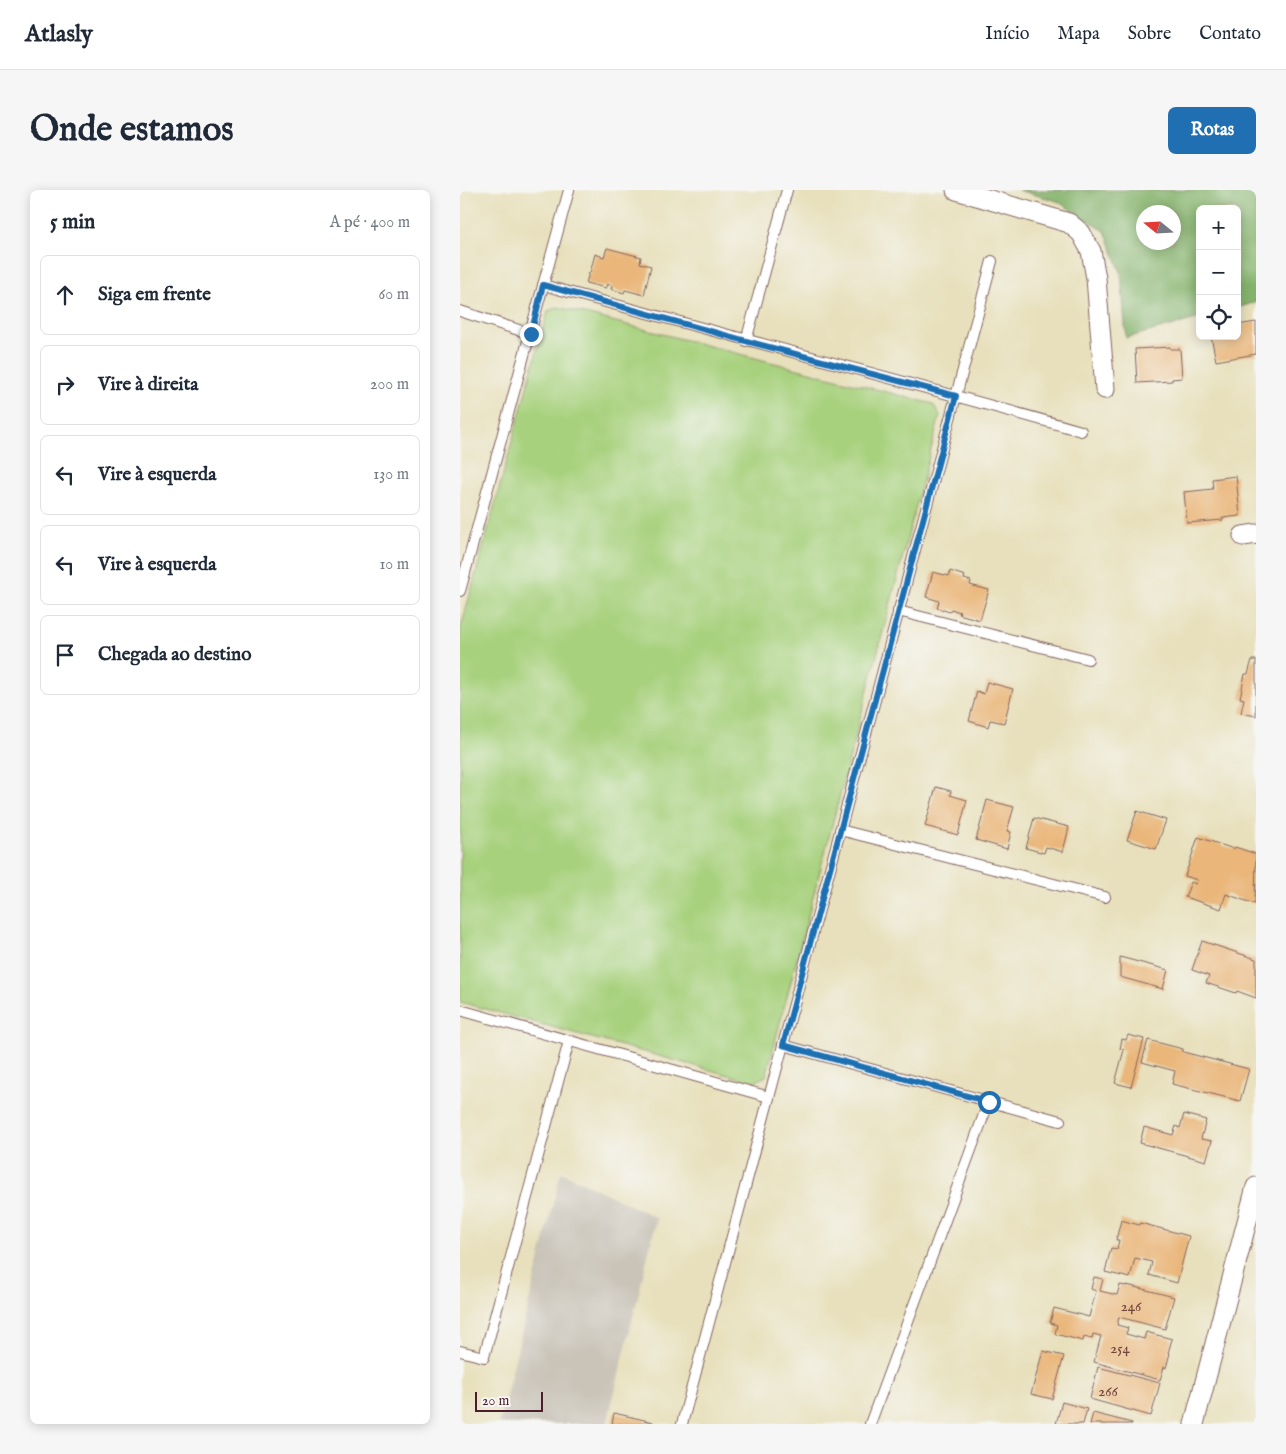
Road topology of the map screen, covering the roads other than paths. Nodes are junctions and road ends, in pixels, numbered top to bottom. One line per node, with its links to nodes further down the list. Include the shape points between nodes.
1 (569, 190): 5 (lane)
2 (787, 190): 8 (lane)
3 (956, 190): 9 (street, via 1069,223 1081,233 1092,251)
4 (992, 261): 10 (lane)
5 (543, 285): 7 (lane); 8 (lane)
6 (460, 311): 7 (lane)
7 (531, 334): 13 (lane)
8 (746, 341): 10 (lane)
9 (1105, 389)
10 (956, 396): 11 (lane); 15 (lane)
11 (1081, 431)
12 (460, 549): 13 (lane)
13 (471, 552): 14 (lane)
14 (460, 591)
15 (898, 611): 16 (lane); 17 (lane)
16 (1088, 659)
17 (840, 830): 18 (lane); 21 (lane)
18 (1106, 897)
19 (460, 1010): 20 (lane)
20 (569, 1041): 22 (lane); 26 (lane, via 484,1357)
21 (783, 1045): 22 (lane); 23 (lane)
22 (769, 1097): 27 (lane)
23 (989, 1102): 24 (lane); 28 (lane)
24 (1060, 1121)
25 (1256, 1188): 29 (street)
26 (460, 1351)
27 (682, 1424)
28 (870, 1424)
29 (1194, 1424)

